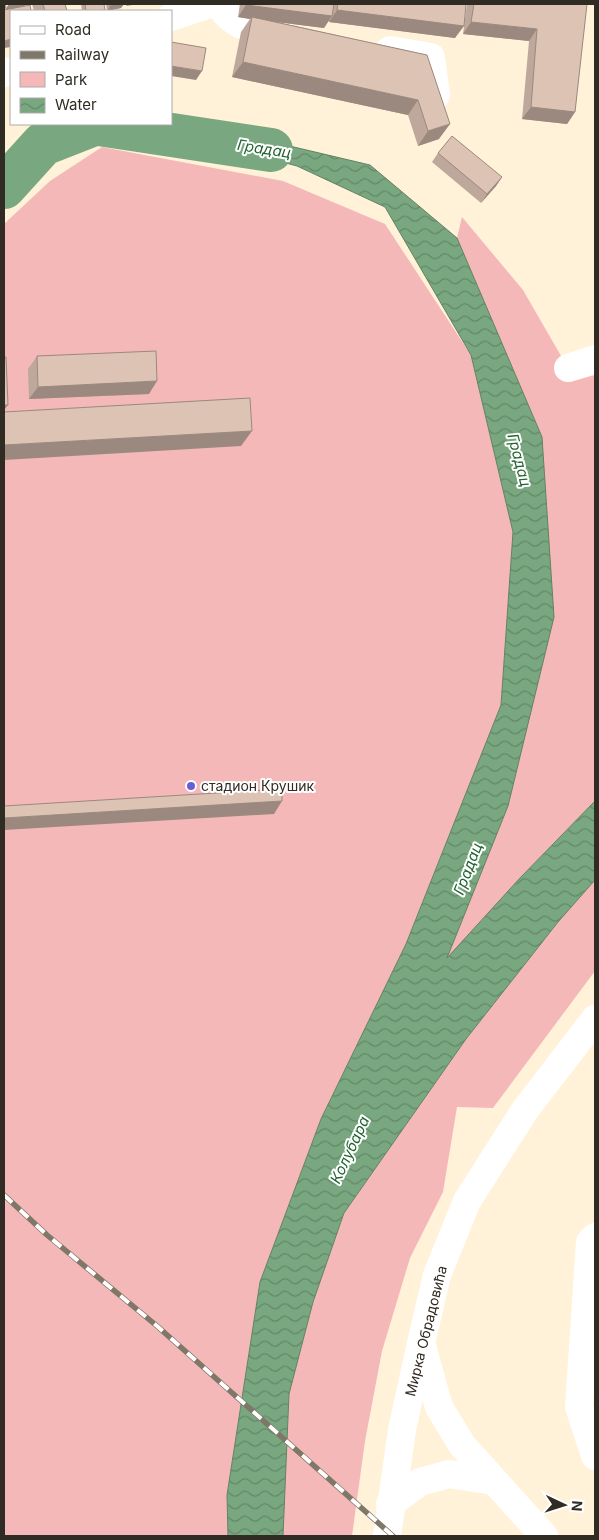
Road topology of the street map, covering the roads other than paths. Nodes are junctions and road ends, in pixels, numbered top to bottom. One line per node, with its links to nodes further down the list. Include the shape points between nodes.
1 (210, 4): 3 (street)
2 (218, 4): 4 (street, via 228,19 237,24)
3 (172, 17)
4 (305, 36)
5 (363, 46): 6 (street, via 431,57)
6 (436, 95)
7 (595, 359): 8 (street)
8 (568, 368)
9 (595, 1019): 11 (street, Мирка Обрадовића, via 525,1110 467,1201 437,1275)
10 (595, 1237): 12 (street, via 590,1242 579,1407)
11 (421, 1343): 13 (street, via 439,1407 462,1446); 14 (street, Мирка Обрадовића)
12 (595, 1456)
13 (494, 1481): 14 (street, via 449,1474 420,1482); 16 (street)
14 (390, 1504): 15 (street, Мирка Обрадовића)
15 (387, 1536)
16 (544, 1536)

